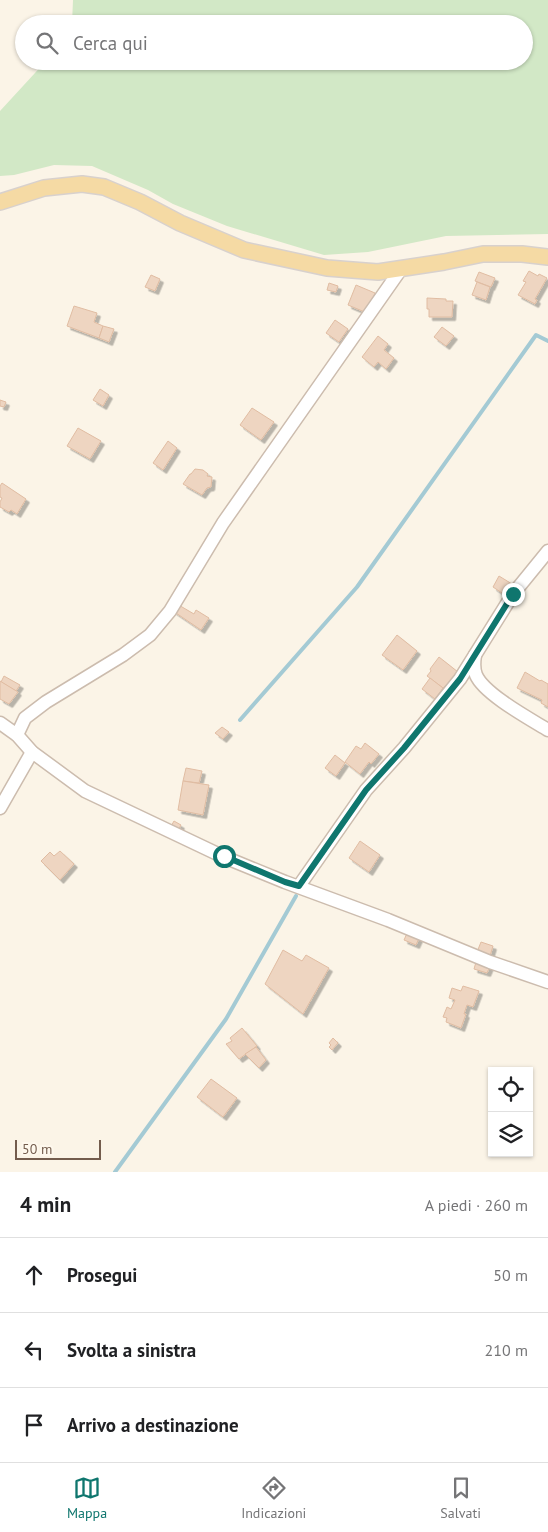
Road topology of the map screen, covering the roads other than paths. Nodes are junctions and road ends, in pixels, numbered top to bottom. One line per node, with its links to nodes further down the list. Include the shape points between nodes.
1 (0, 202): 3 (main road, via 44,188 82,184 104,186 244,250 327,268 378,272)
2 (548, 257): 3 (main road, via 483,254)
3 (401, 269): 8 (street, via 223,523 170,611 150,636 46,702 25,718)
4 (548, 551): 5 (street, via 513,594)
5 (475, 655): 7 (street, via 474,668 481,682 506,703); 11 (street, via 460,679 366,790)
6 (0, 723): 8 (street)
7 (548, 730)
8 (16, 736): 9 (street)
9 (32, 752): 10 (street); 11 (street, via 85,791 224,856)
10 (0, 808)
11 (299, 886): 12 (street)
12 (548, 982)

